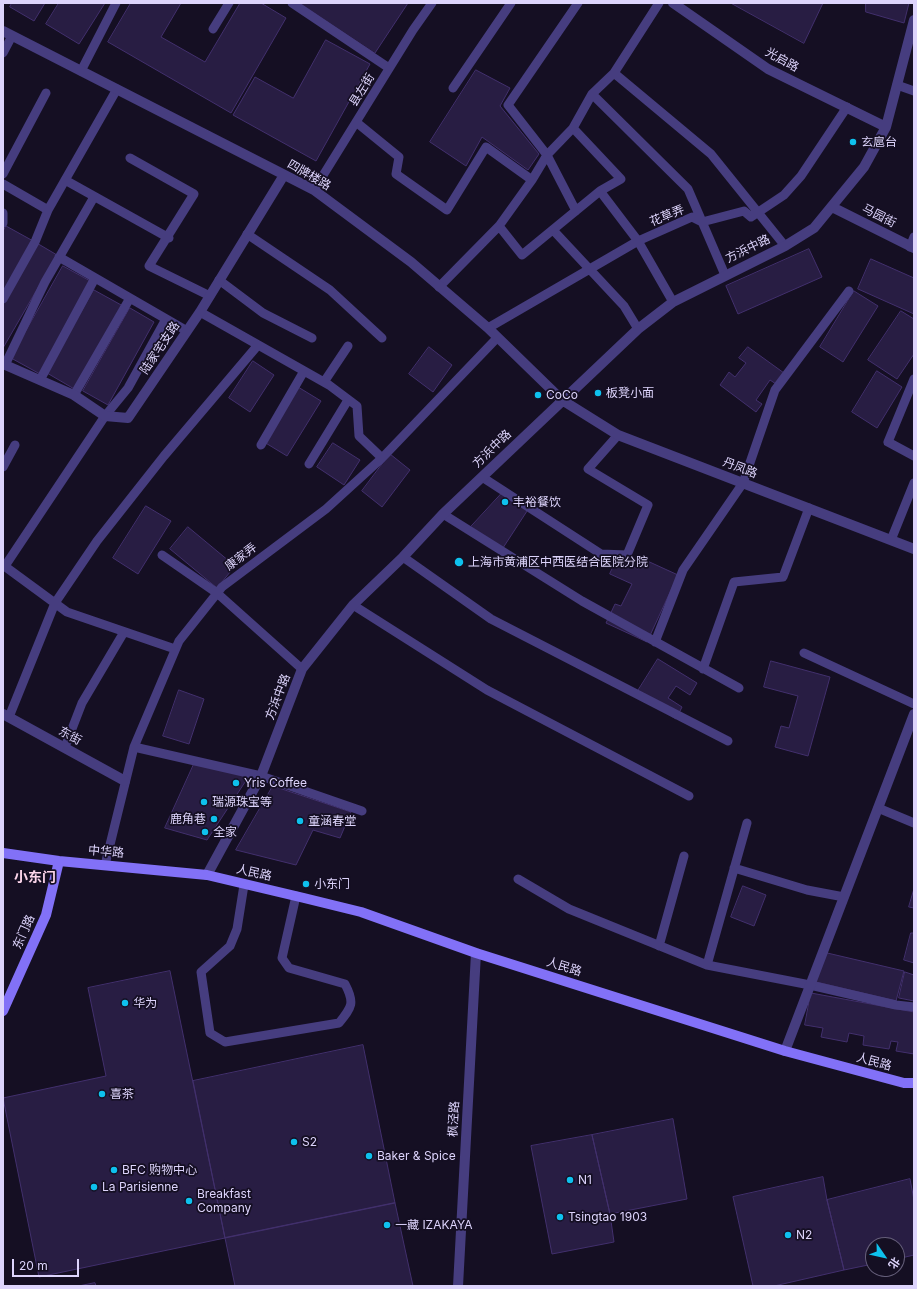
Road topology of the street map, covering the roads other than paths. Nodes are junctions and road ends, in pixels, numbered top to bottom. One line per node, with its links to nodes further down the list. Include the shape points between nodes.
1 (116, 3): 14 (lane)
2 (229, 3): 10 (lane)
3 (292, 3): 13 (lane)
4 (432, 3): 13 (lane, 县左街)
5 (511, 3): 17 (lane)
6 (578, 3): 26 (lane, via 508,105)
7 (659, 3): 15 (lane)
8 (673, 3): 22 (street, 光启路, via 768,69)
9 (914, 20): 16 (street, 方浜中路)
10 (213, 29)
11 (8, 34): 12 (lane); 14 (street, 四牌楼路)
12 (3, 53)
13 (390, 68): 23 (lane, 县左街)
14 (81, 71): 18 (street, 四牌楼路)
15 (614, 73): 21 (lane); 39 (lane, via 711,154)
16 (897, 85): 19 (lane); 24 (street, 方浜中路)
17 (453, 88)
18 (117, 89): 29 (street, 四牌楼路); 30 (lane)
19 (914, 91)
20 (46, 93): 28 (lane)
21 (592, 94): 25 (lane); 41 (lane, via 688,189)
22 (847, 107): 24 (street, 光启路); 39 (lane, via 801,176 784,194)
23 (356, 122): 31 (lane, via 399,157 396,174 447,210 486,147); 33 (lane, 县左街)
24 (886, 126): 36 (street, 方浜中路, via 864,167)
25 (573, 128): 26 (lane); 34 (lane, via 621,179)
26 (546, 155): 31 (lane); 38 (lane)
27 (130, 158): 46 (lane, via 194,194)
28 (3, 174)
29 (284, 175): 33 (street, 四牌楼路); 45 (street, 陆家宅支路)
30 (64, 180): 35 (lane); 37 (lane)
31 (532, 180): 43 (lane)
32 (3, 184): 37 (lane)
33 (314, 190): 55 (street, 四牌楼路, via 411,262)
34 (600, 191): 38 (lane); 47 (lane)
35 (94, 197): 46 (lane); 50 (lane)
36 (832, 207): 48 (street, 马园街); 49 (street, 方浜中路, via 814,228)
37 (48, 210): 59 (lane, via 35,242)
38 (576, 211): 44 (lane)
39 (758, 212): 41 (lane, 花草弄, via 751,217 744,211); 49 (lane)
40 (3, 213): 42 (lane)
41 (702, 222): 47 (lane, 花草弄, via 692,217); 52 (lane)
42 (3, 223)
43 (499, 226): 44 (lane, via 522,255); 55 (lane)
44 (553, 230): 51 (lane)
45 (247, 234): 54 (street, 陆家宅支路); 67 (lane, via 330,290)
46 (169, 238): 57 (lane, via 149,266)
47 (638, 240): 51 (lane, 花草弄); 60 (lane)
48 (913, 244)
49 (785, 246): 52 (street, 方浜中路)
50 (59, 257): 53 (lane); 71 (lane, via 44,282)
51 (591, 270): 63 (lane, 花草弄); 64 (lane, via 624,306)
52 (725, 275): 60 (street, 方浜中路)
53 (95, 278): 58 (lane); 74 (lane)
54 (219, 280): 57 (street, 陆家宅支路); 66 (lane, via 262,313)
55 (439, 287): 63 (street, 四牌楼路)
56 (848, 291): 88 (lane, via 775,390)
57 (210, 296): 61 (street, 陆家宅支路)
58 (130, 298): 62 (lane); 76 (lane)
59 (3, 299)
60 (672, 302): 64 (street, 方浜中路)
61 (200, 312): 65 (street, 陆家宅支路); 69 (lane)
62 (166, 319): 65 (lane); 79 (lane, via 128,388)
63 (488, 328): 68 (street, 四牌楼路)
64 (638, 329): 78 (street, 方浜中路)
65 (187, 331): 79 (street, 陆家宅支路, via 128,418)
66 (312, 338)
67 (382, 338)
68 (497, 338): 78 (street, 四牌楼路); 84 (lane, 康家弄)
69 (258, 345): 72 (lane); 98 (lane, via 164,456 97,541)
70 (348, 346): 75 (lane)
71 (4, 365): 74 (street, 陆家宅支路)
72 (304, 371): 75 (lane); 82 (lane)
73 (914, 379): 83 (lane, via 888,442)
74 (40, 380): 76 (street, 陆家宅支路)
75 (324, 382): 77 (lane)
76 (74, 395): 79 (street, 陆家宅支路)
77 (348, 400): 84 (lane, via 357,406 359,436); 85 (lane)
78 (562, 400): 80 (street, 丹凤路); 87 (street, 方浜中路)
79 (105, 416): 96 (lane)
80 (618, 435): 87 (lane, via 588,469 648,505 627,555 601,554); 88 (street, 丹凤路)
81 (15, 445): 86 (lane)
82 (261, 445)
83 (914, 456)
84 (382, 458): 97 (lane, 康家弄, via 326,509)
85 (309, 464)
86 (3, 467)
87 (482, 477): 91 (street, 方浜中路)
88 (743, 483): 90 (street, 丹凤路); 101 (lane, via 683,570)
89 (914, 483): 92 (lane)
90 (809, 508): 92 (street, 丹凤路); 105 (lane, via 783,577 734,582)
91 (443, 514): 95 (street, 方浜中路); 101 (lane, via 582,601)
92 (891, 540): 93 (street, 丹凤路)
93 (914, 549)
94 (162, 555): 97 (lane)
95 (403, 557): 99 (street, 方浜中路); 110 (lane, via 491,619)
96 (4, 565): 98 (lane)
97 (217, 593): 102 (lane, 康家弄); 104 (lane)
98 (55, 603): 100 (lane, via 67,612); 109 (lane)
99 (353, 605): 104 (street, 方浜中路); 115 (lane, via 487,690)
100 (124, 632): 102 (lane); 112 (lane, via 82,703)
101 (655, 642): 105 (lane)
102 (175, 649): 111 (lane, 康家弄)
103 (804, 654): 107 (lane)
104 (302, 669): 113 (street, 方浜中路)
105 (703, 669): 106 (lane)
106 (739, 688)
107 (914, 704)
108 (914, 714): 116 (street)
109 (6, 716): 112 (street, 东街)
110 (728, 741)
111 (134, 746): 113 (lane); 114 (lane, 康家弄)
112 (64, 747): 114 (street, 东街)
113 (261, 776): 117 (lane); 125 (street, 方浜中路)
114 (124, 781): 123 (lane, 康家弄)
115 (689, 796)
116 (878, 808): 119 (lane); 129 (street)
117 (362, 811)
118 (747, 823): 124 (lane)
119 (914, 823)
120 (3, 853): 122 (street, 中华路)
121 (684, 856): 130 (lane)
122 (59, 861): 123 (street, 中华路); 135 (street, 东门路, via 46,915)
123 (105, 865): 125 (street, 中华路)
124 (734, 868): 129 (lane, via 807,890); 132 (lane)
125 (207, 876): 127 (street, 人民路)
126 (518, 879): 130 (lane, via 569,909)
127 (244, 885): 128 (street, 人民路); 128 (lane, via 237,929 230,946 201,972 210,1033 225,1042 340,1023 350,1010 352,996 345,984 289,968 282,958)
128 (296, 896): 131 (street, 人民路, via 361,912)
129 (844, 896): 133 (street)
130 (659, 946): 132 (lane)
131 (476, 953): 136 (street, 人民路); 138 (street, 枫泾路)
132 (707, 965): 133 (lane)
133 (810, 985): 134 (lane, via 896,1006); 136 (street)
134 (914, 1007)
135 (3, 1011)
136 (785, 1051): 137 (street, 人民路, via 904,1083)
137 (914, 1083)
138 (458, 1286)

